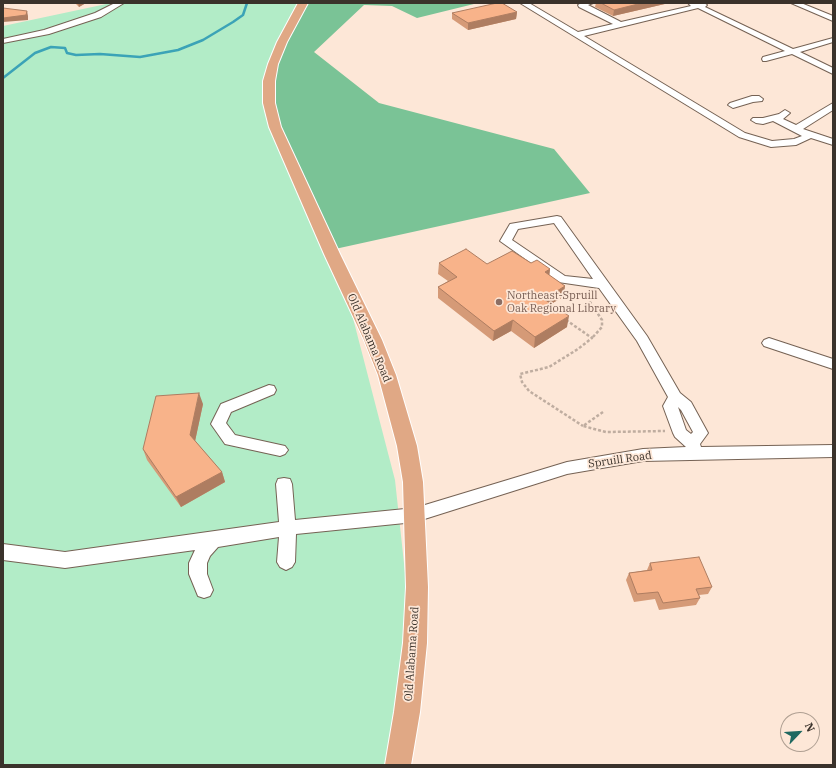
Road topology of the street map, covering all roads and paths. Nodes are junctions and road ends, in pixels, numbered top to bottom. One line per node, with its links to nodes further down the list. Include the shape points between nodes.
1 (120, 3): 12 (street, via 98,15 46,32)
2 (304, 3): 40 (main road, Old Alabama Road, via 273,64 269,81 269,103 275,127 387,375 407,446)
3 (524, 3): 10 (street)
4 (589, 3): 9 (street, via 582,5)
5 (712, 3): 7 (street)
6 (795, 3): 8 (street)
7 (695, 5): 9 (street); 13 (street)
8 (833, 19)
9 (620, 25): 10 (street)
10 (577, 35): 23 (street, via 742,135 771,144 796,142)
11 (833, 40): 13 (street)
12 (3, 41)
13 (791, 51): 14 (street); 15 (street)
14 (766, 58)
15 (833, 71)
16 (759, 99): 17 (street)
17 (733, 105)
18 (833, 106): 22 (street)
19 (785, 113): 20 (street)
20 (774, 118): 21 (street); 22 (street)
21 (756, 120)
22 (796, 129): 23 (street)
23 (811, 135): 24 (street)
24 (833, 142)
25 (602, 284): 25 (street, via 562,279 506,241 514,226 557,219); 32 (street, via 642,339)
26 (582, 291): 28 (path, via 602,320 602,327)
27 (565, 319): 28 (path)
28 (592, 338): 34 (path, via 549,367 520,374 529,391)
29 (769, 343): 30 (street)
30 (833, 364)
31 (269, 390): 37 (street, via 226,408 218,424 230,440)
32 (675, 397): 35 (street, via 670,406); 36 (street, via 686,406 701,433)
33 (603, 412): 34 (path)
34 (583, 426): 35 (path, via 616,433)
35 (679, 430): 36 (street)
36 (694, 448): 38 (street, Spruill Road); 40 (street, Spruill Road, via 567,468)
37 (280, 450)
38 (833, 451)
39 (284, 484): 41 (street)
40 (415, 516): 41 (street, Spruill Road); 46 (main road, Old Alabama Road, via 415,643)
41 (288, 528): 42 (street, Spruill Road); 44 (street)
42 (213, 540): 43 (street, Spruill Road, via 65,560); 45 (street, via 203,551 198,563 198,574)
43 (3, 552)
44 (286, 562)
45 (204, 590)
46 (398, 765)

